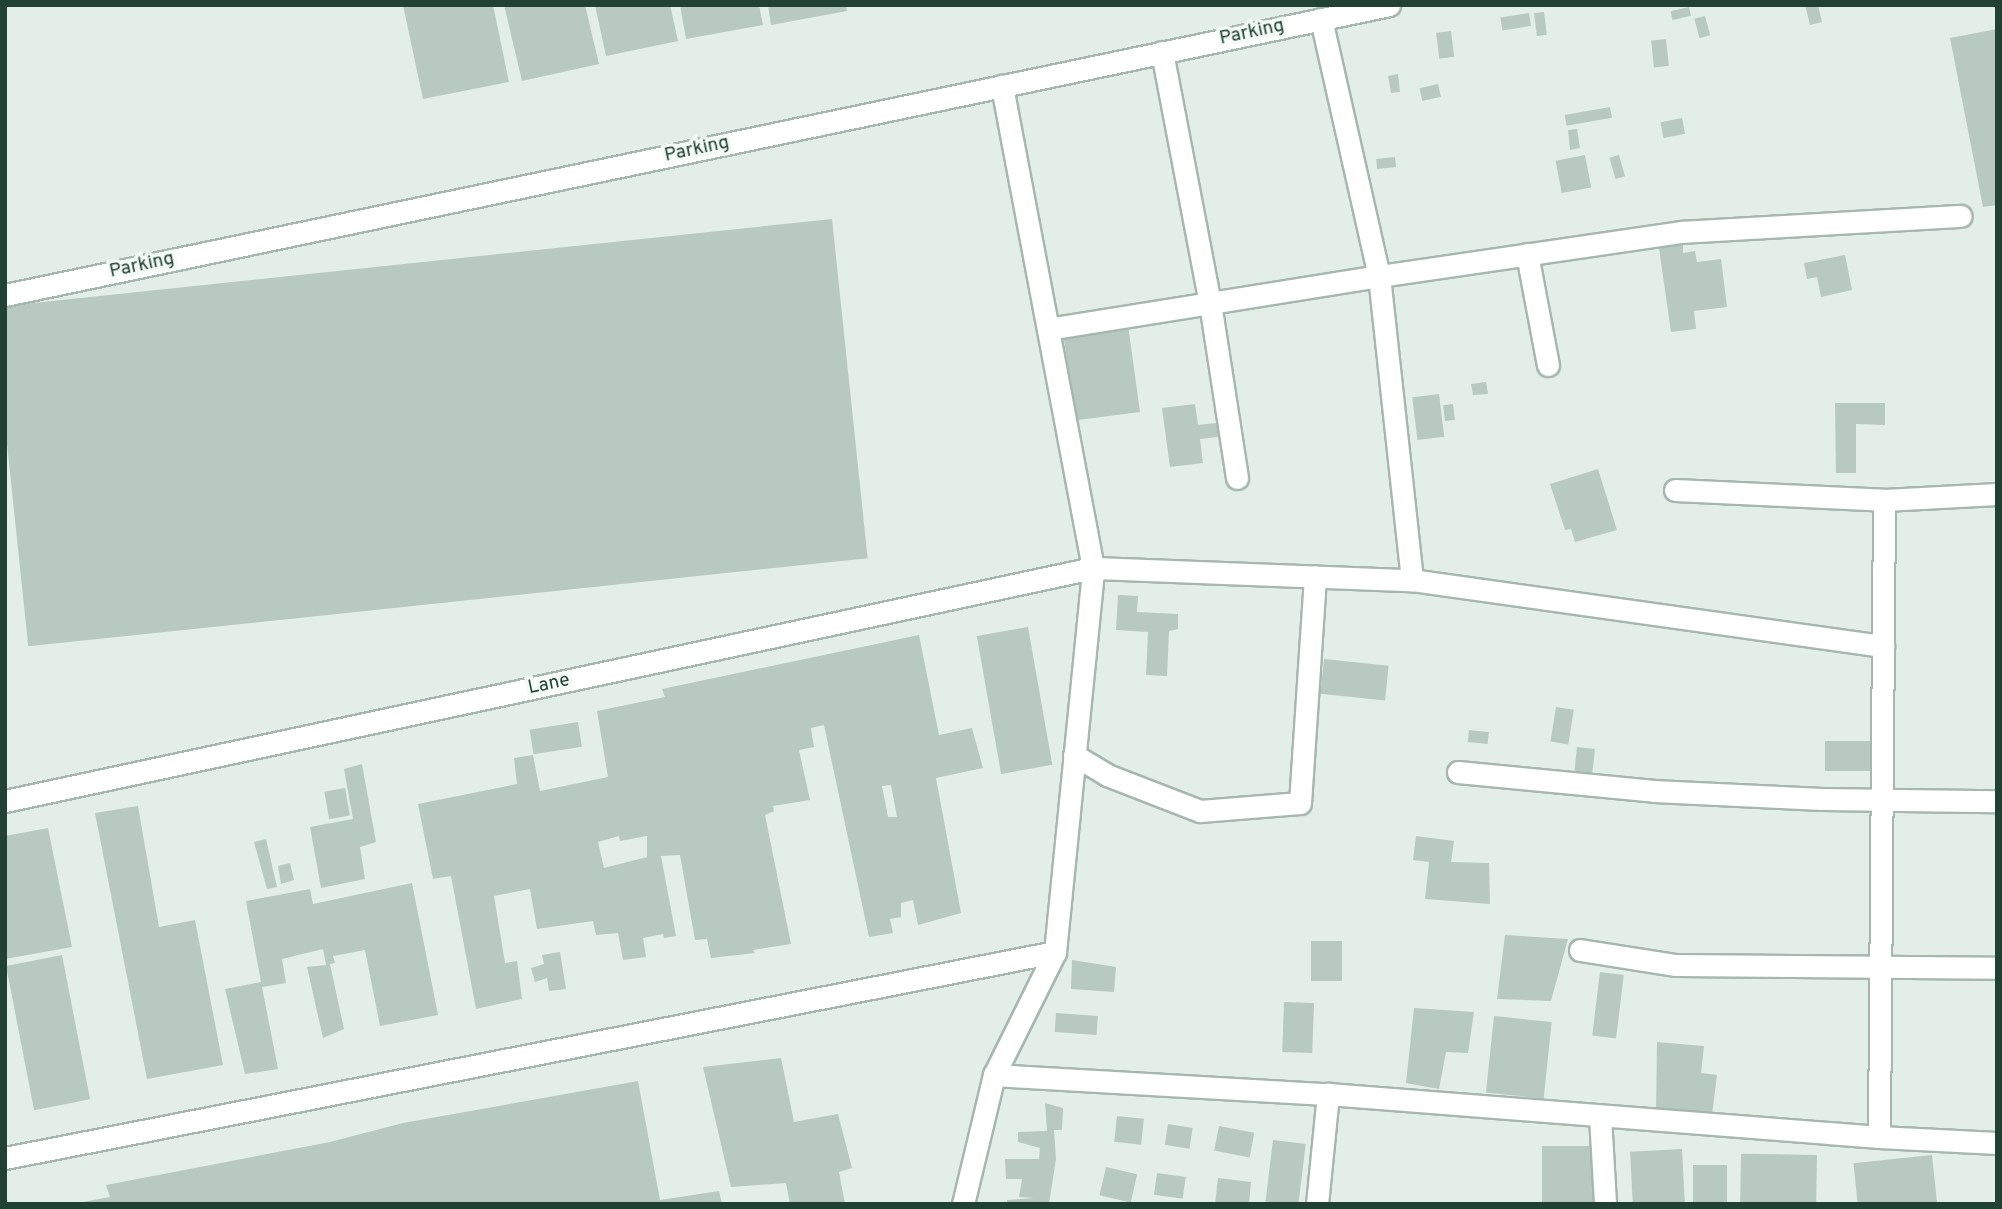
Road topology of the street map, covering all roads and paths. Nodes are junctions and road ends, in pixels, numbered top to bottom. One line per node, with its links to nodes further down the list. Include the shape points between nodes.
1 (1389, 5): 2 (street, Parking)
2 (1321, 19): 3 (street, Parking); 7 (street)
3 (1162, 52): 4 (street, Parking); 9 (street)
4 (1002, 86): 8 (street, Parking); 10 (street)
5 (1961, 216): 6 (street, via 1682,232)
6 (1527, 254): 7 (street); 11 (street)
7 (1379, 276): 9 (street); 18 (street)
8 (5, 295)
9 (1210, 303): 10 (street); 12 (street)
10 (1048, 329): 16 (street)
11 (1548, 365)
12 (1237, 478)
13 (1675, 490): 15 (street)
14 (1997, 494): 15 (street)
15 (1884, 500): 19 (street)
16 (1093, 568): 17 (street, Lane); 20 (street); 23 (street, Lane)
17 (1315, 576): 18 (street, Lane); 20 (street, via 1300,803 1200,811 1107,775)
18 (1412, 580): 19 (street, Lane)
19 (1883, 646): 22 (street)
20 (1074, 755): 26 (street)
21 (1458, 772): 22 (street, via 1654,791)
22 (1882, 799): 24 (street); 27 (street)
23 (5, 801)
24 (1997, 801)
25 (1580, 950): 27 (street, via 1676,965)
26 (1055, 952): 29 (street); 34 (street)
27 (1880, 967): 28 (street); 32 (street)
28 (1997, 968)
29 (995, 1075): 30 (street); 35 (street)
30 (1328, 1094): 31 (street); 36 (street)
31 (1601, 1115): 32 (street); 37 (street)
32 (1879, 1138): 33 (street)
33 (1997, 1143)
34 (5, 1158)
35 (963, 1204)
36 (1317, 1204)
37 (1605, 1204)

